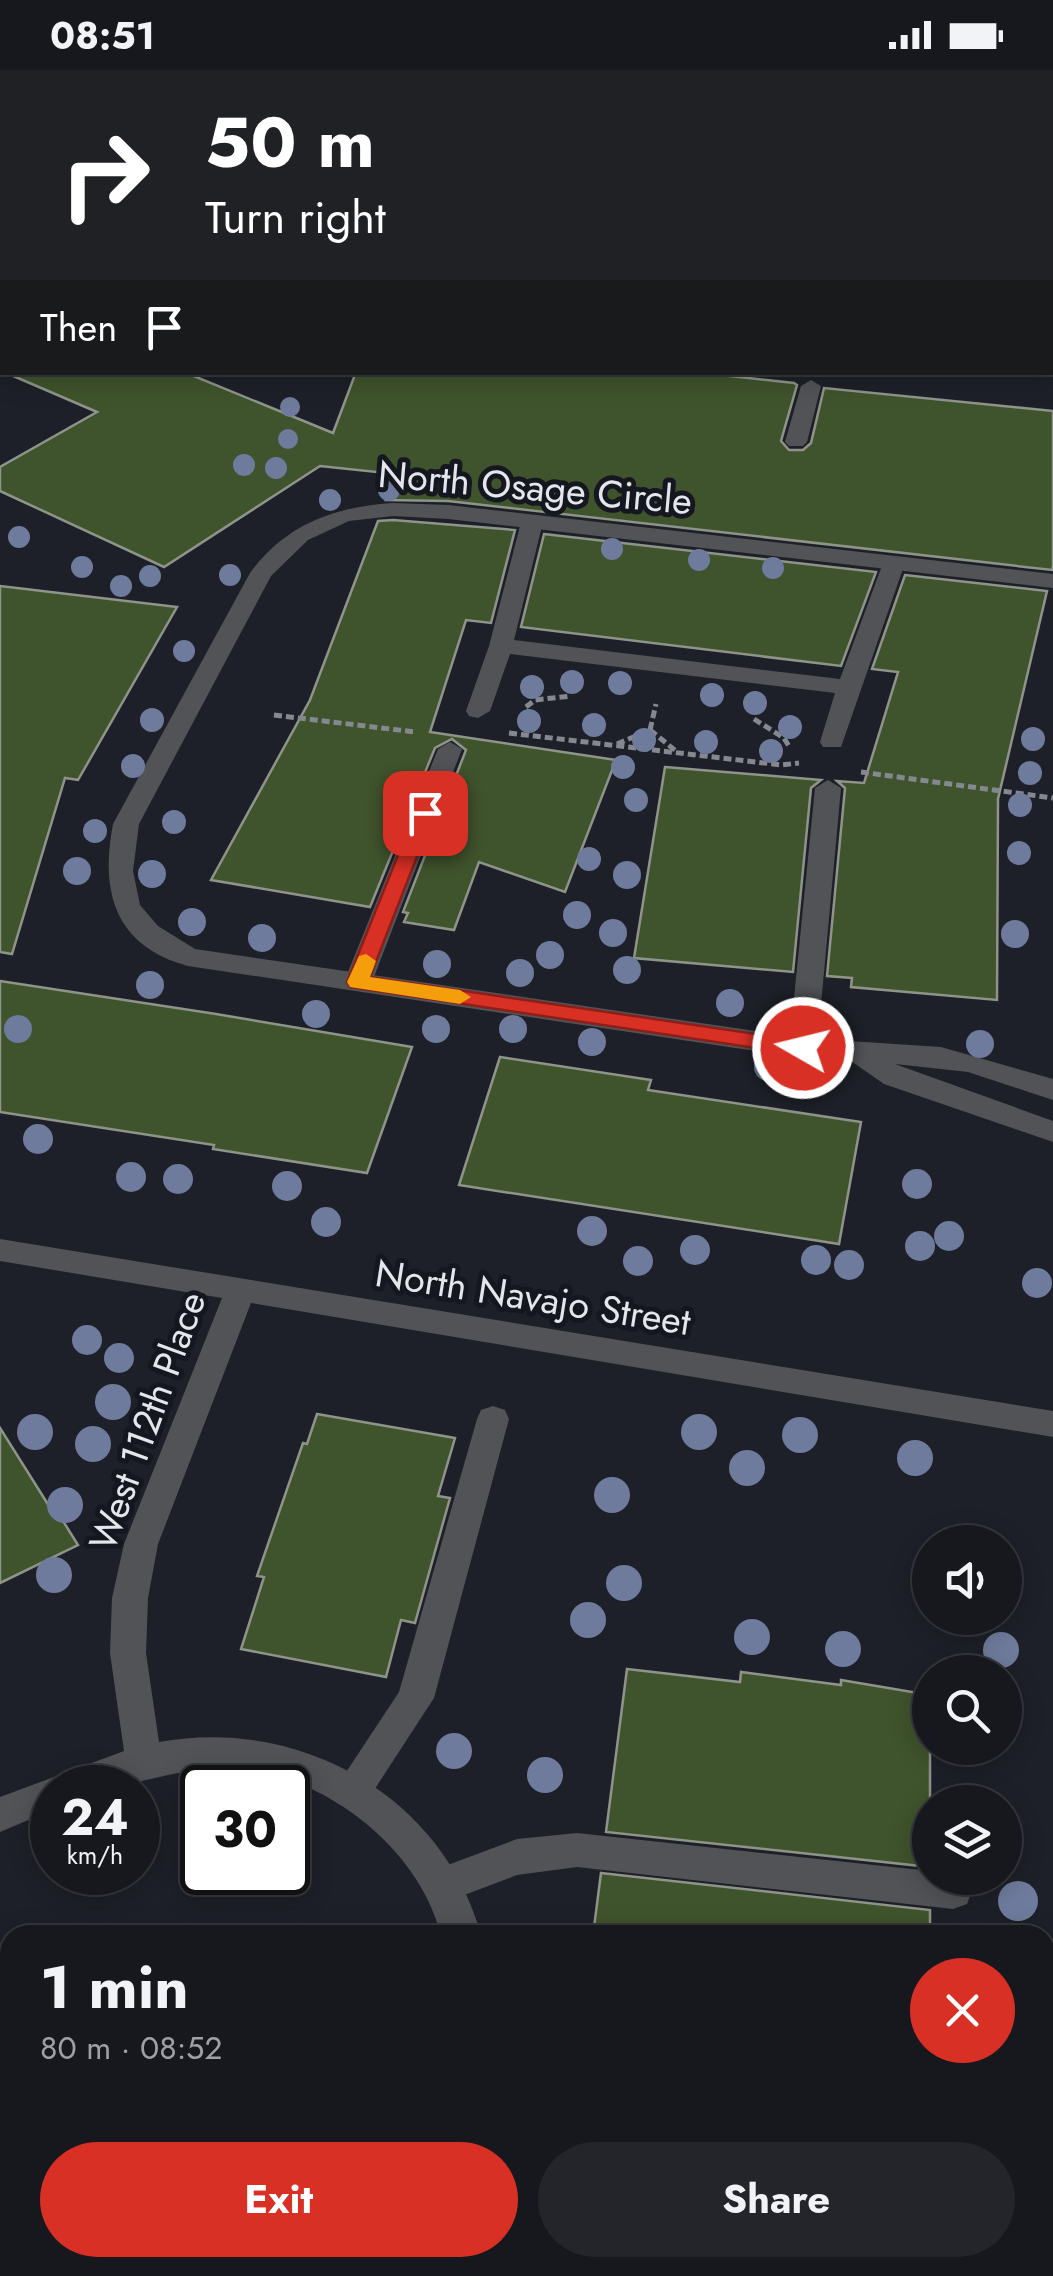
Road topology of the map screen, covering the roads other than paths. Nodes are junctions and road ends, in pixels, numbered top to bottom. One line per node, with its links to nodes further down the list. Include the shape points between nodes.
1 (811, 386): 2 (street)
2 (796, 442)
3 (532, 522): 4 (street, North Osage Circle); 6 (street); 12 (street, North Osage Circle, via 406,509 351,512 282,546 261,573 126,824 116,866 131,917 152,938 188,957)
4 (894, 563): 5 (street, North Osage Circle); 7 (street)
5 (1053, 581)
6 (501, 646): 7 (street); 8 (street)
7 (848, 687): 9 (street)
8 (484, 721)
9 (832, 742)
10 (450, 749): 12 (street)
11 (828, 788): 13 (street)
12 (358, 982): 13 (street, North Osage Circle)
13 (803, 1048): 14 (street, North Osage Circle)
14 (861, 1054): 15 (street, North Osage Circle, via 941,1057); 16 (street, North Osage Circle, via 894,1077)
15 (1053, 1090)
16 (1053, 1132)
17 (0, 1250): 18 (street, North Navajo Street)
18 (241, 1289): 20 (street, North Navajo Street); 21 (street, West 112th Place, via 141,1544 128,1653)
19 (493, 1418): 23 (street, via 416,1698)
20 (1053, 1424)
21 (144, 1762): 22 (street); 23 (street, via 195,1752 245,1756 284,1762)
22 (135, 1765)
23 (352, 1792): 26 (street, via 390,1820)
24 (30, 1802): 25 (street)
25 (0, 1815)
26 (443, 1885): 27 (street, via 516,1857 577,1850); 28 (street)
27 (912, 1886)
28 (458, 1925)

